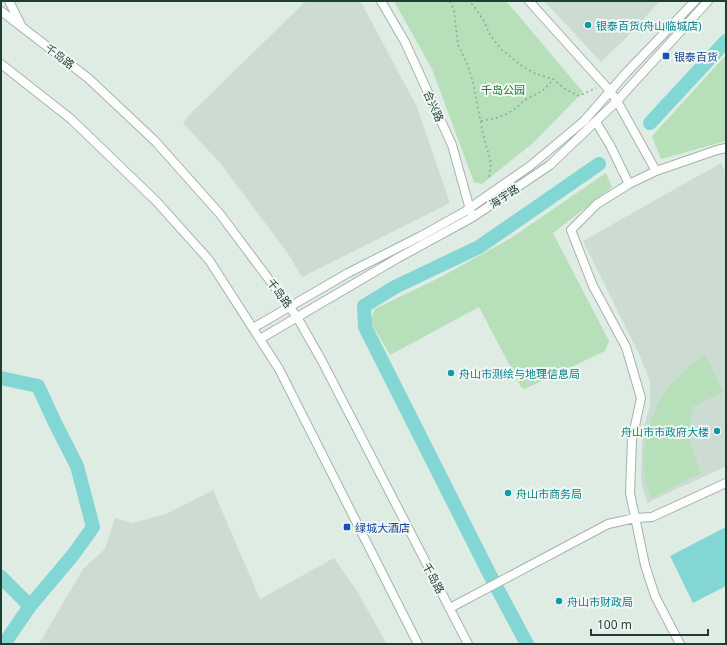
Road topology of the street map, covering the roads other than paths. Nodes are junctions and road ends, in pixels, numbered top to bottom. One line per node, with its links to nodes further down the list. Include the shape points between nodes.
1 (9, 1): 7 (street)
2 (381, 1): 15 (street, 合兴路, via 405,42 452,145)
3 (529, 1): 9 (street)
4 (695, 1): 9 (street, 海宇路)
5 (708, 1): 10 (street, 海宇路)
6 (1, 11): 7 (street, 千岛路)
7 (22, 27): 17 (street, 千岛路, via 88,78 155,141 220,214)
8 (2, 65): 19 (street, via 71,119 157,202 209,260)
9 (610, 91): 10 (street); 15 (street, 海宇路, via 584,121 530,166)
10 (617, 101): 11 (street, 海宇路); 13 (street)
11 (596, 122): 14 (street); 16 (street, 海宇路, via 550,165)
12 (726, 148): 13 (street)
13 (656, 171): 14 (street)
14 (629, 184): 22 (street, via 597,204 571,230 593,286 626,347 641,398 632,440 630,493)
15 (470, 208): 16 (street, 合兴路); 17 (street, 海宇路)
16 (473, 217): 18 (street, 海宇路)
17 (290, 307): 18 (street, 千岛路); 19 (street, 海宇路)
18 (297, 317): 20 (street, 海宇路); 23 (street, 千岛路)
19 (253, 328): 20 (street)
20 (260, 339): 24 (street, via 280,369)
21 (726, 483): 22 (street, via 652,517)
22 (635, 518): 23 (street, via 608,524); 26 (street, via 655,596)
23 (450, 608): 25 (street, 千岛路)
24 (418, 644)
25 (468, 644)
26 (680, 644)

